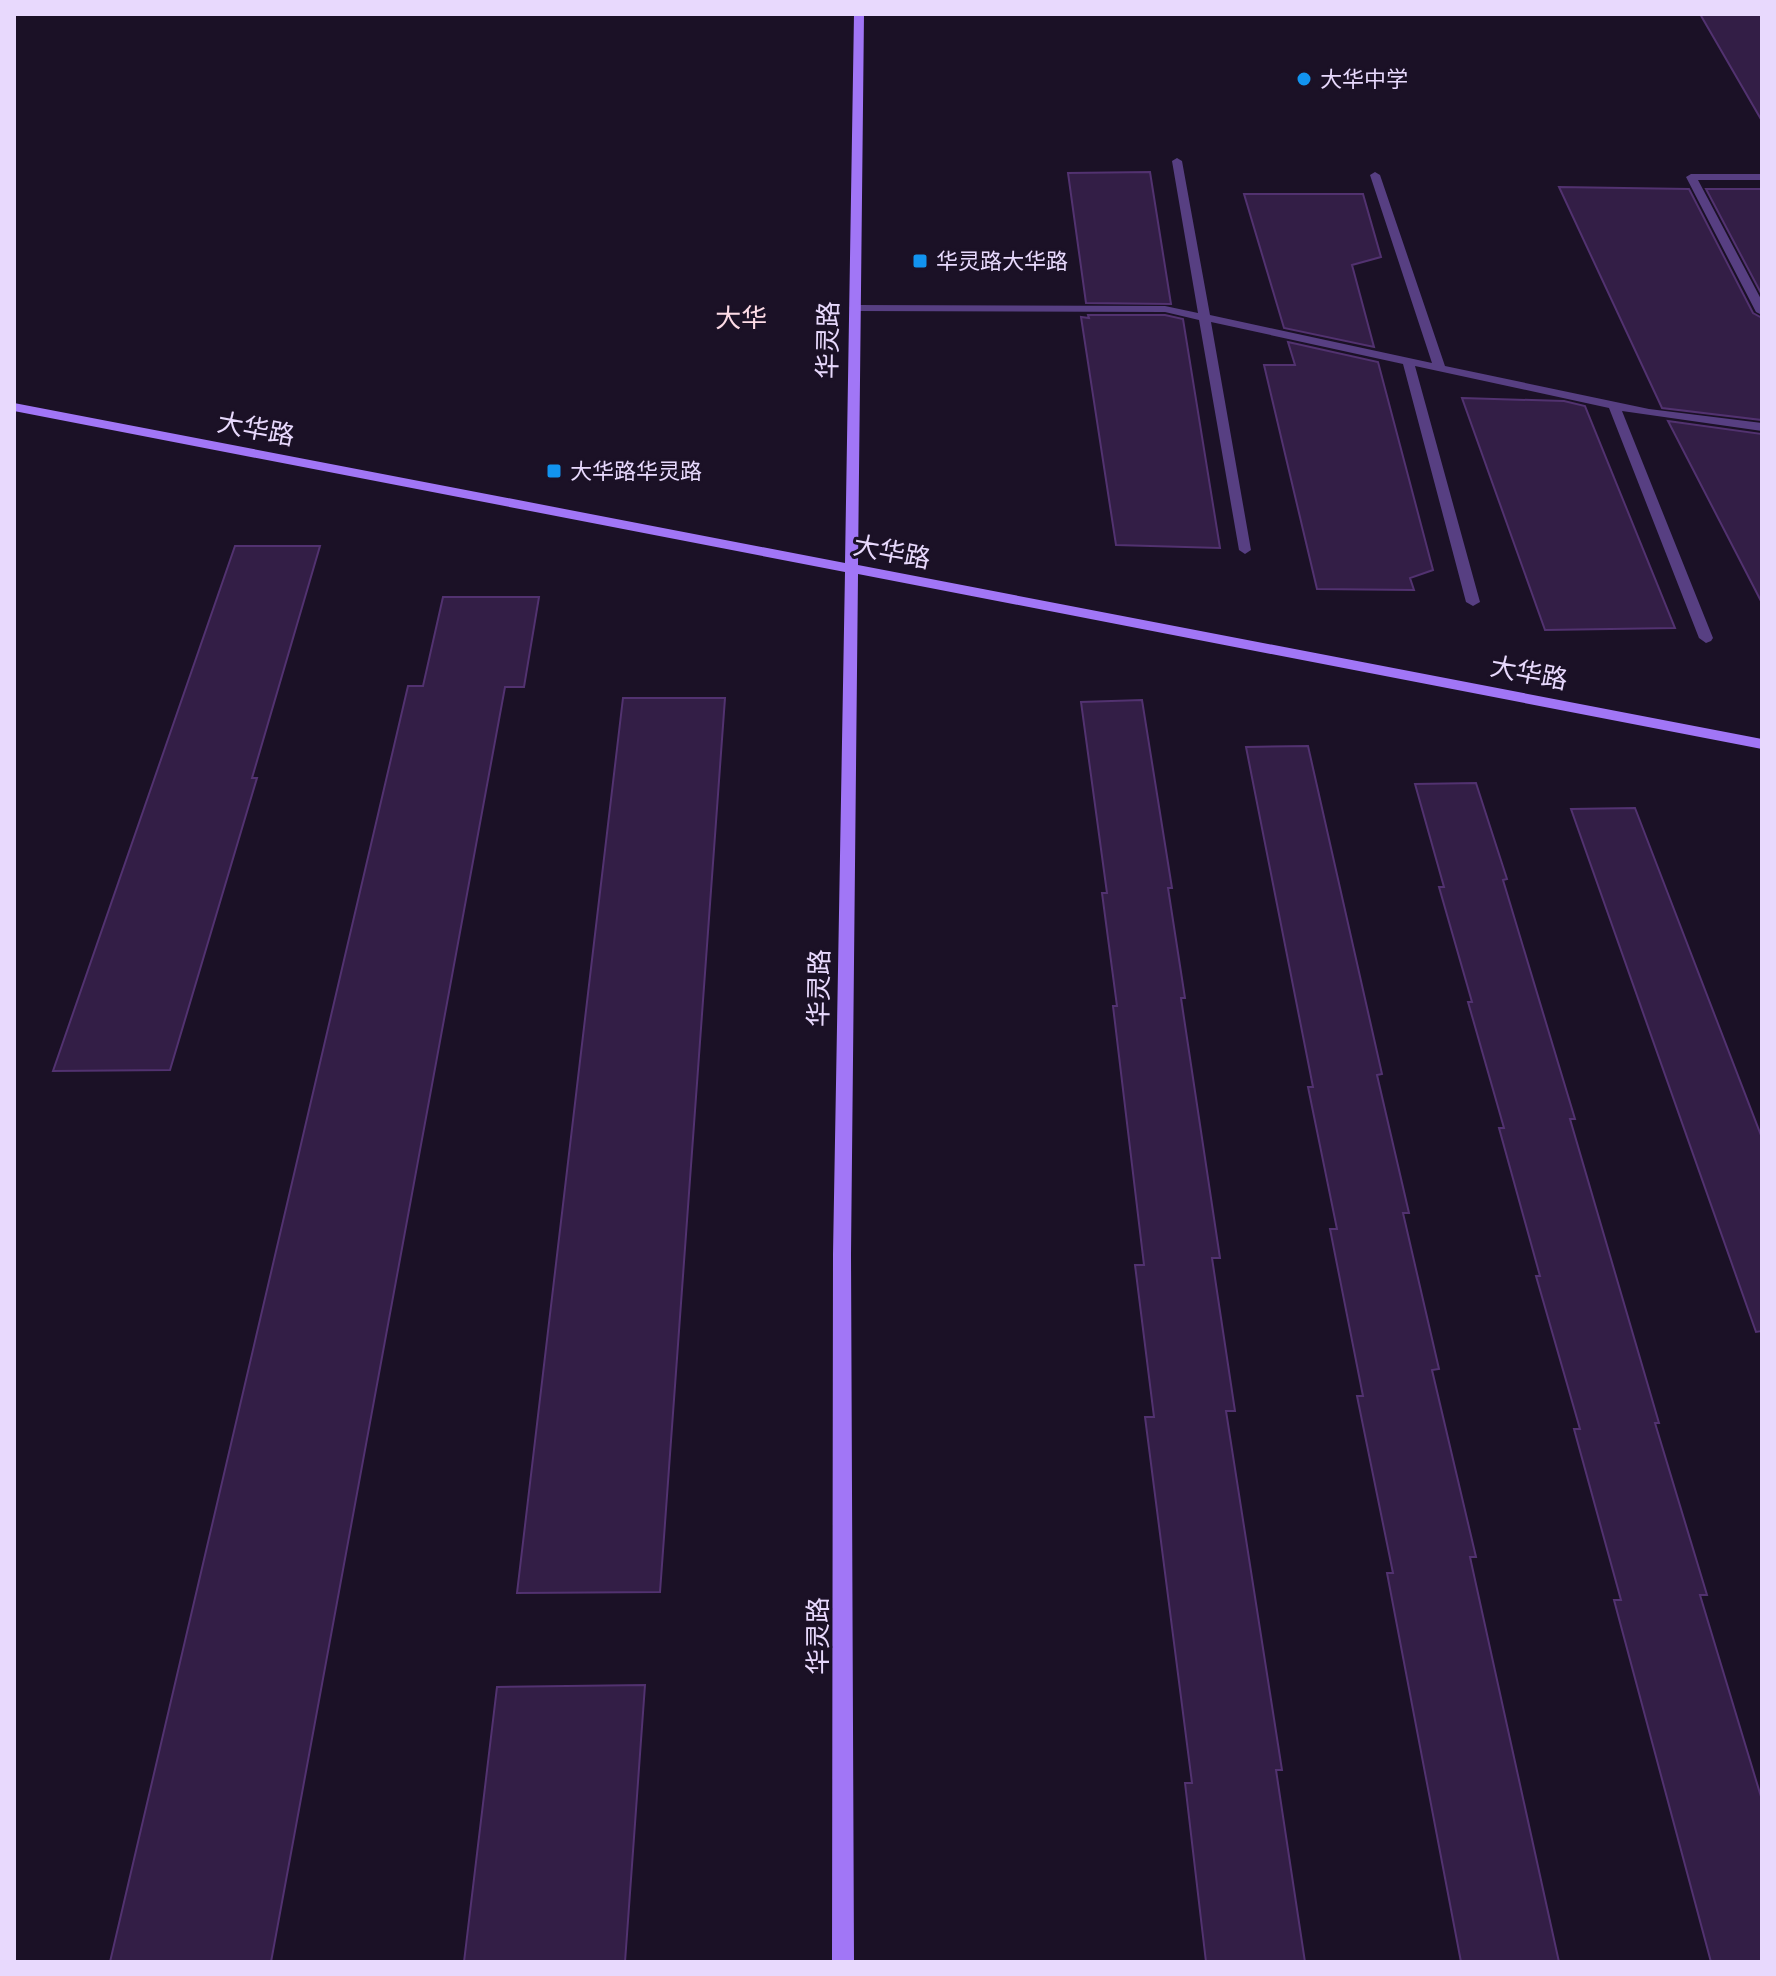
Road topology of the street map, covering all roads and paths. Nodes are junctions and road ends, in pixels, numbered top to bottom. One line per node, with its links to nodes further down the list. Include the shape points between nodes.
1 (859, 14): 5 (main road, 华灵路)
2 (1177, 161): 7 (street)
3 (1375, 175): 9 (street)
4 (1762, 177): 6 (street, via 1691,177)
5 (855, 308): 7 (street, via 1165,309); 14 (main road, 华灵路)
6 (1762, 312)
7 (1206, 318): 8 (street); 13 (street)
8 (1408, 361): 9 (street); 15 (street)
9 (1440, 368): 10 (street)
10 (1614, 405): 12 (street); 16 (street)
11 (14, 407): 14 (main road, 大华路)
12 (1762, 427)
13 (1245, 550)
14 (851, 569): 17 (main road, 大华路); 18 (main road, 华灵路, via 842,1254)
15 (1473, 602)
16 (1706, 638)
17 (1762, 744)
18 (843, 1962)

